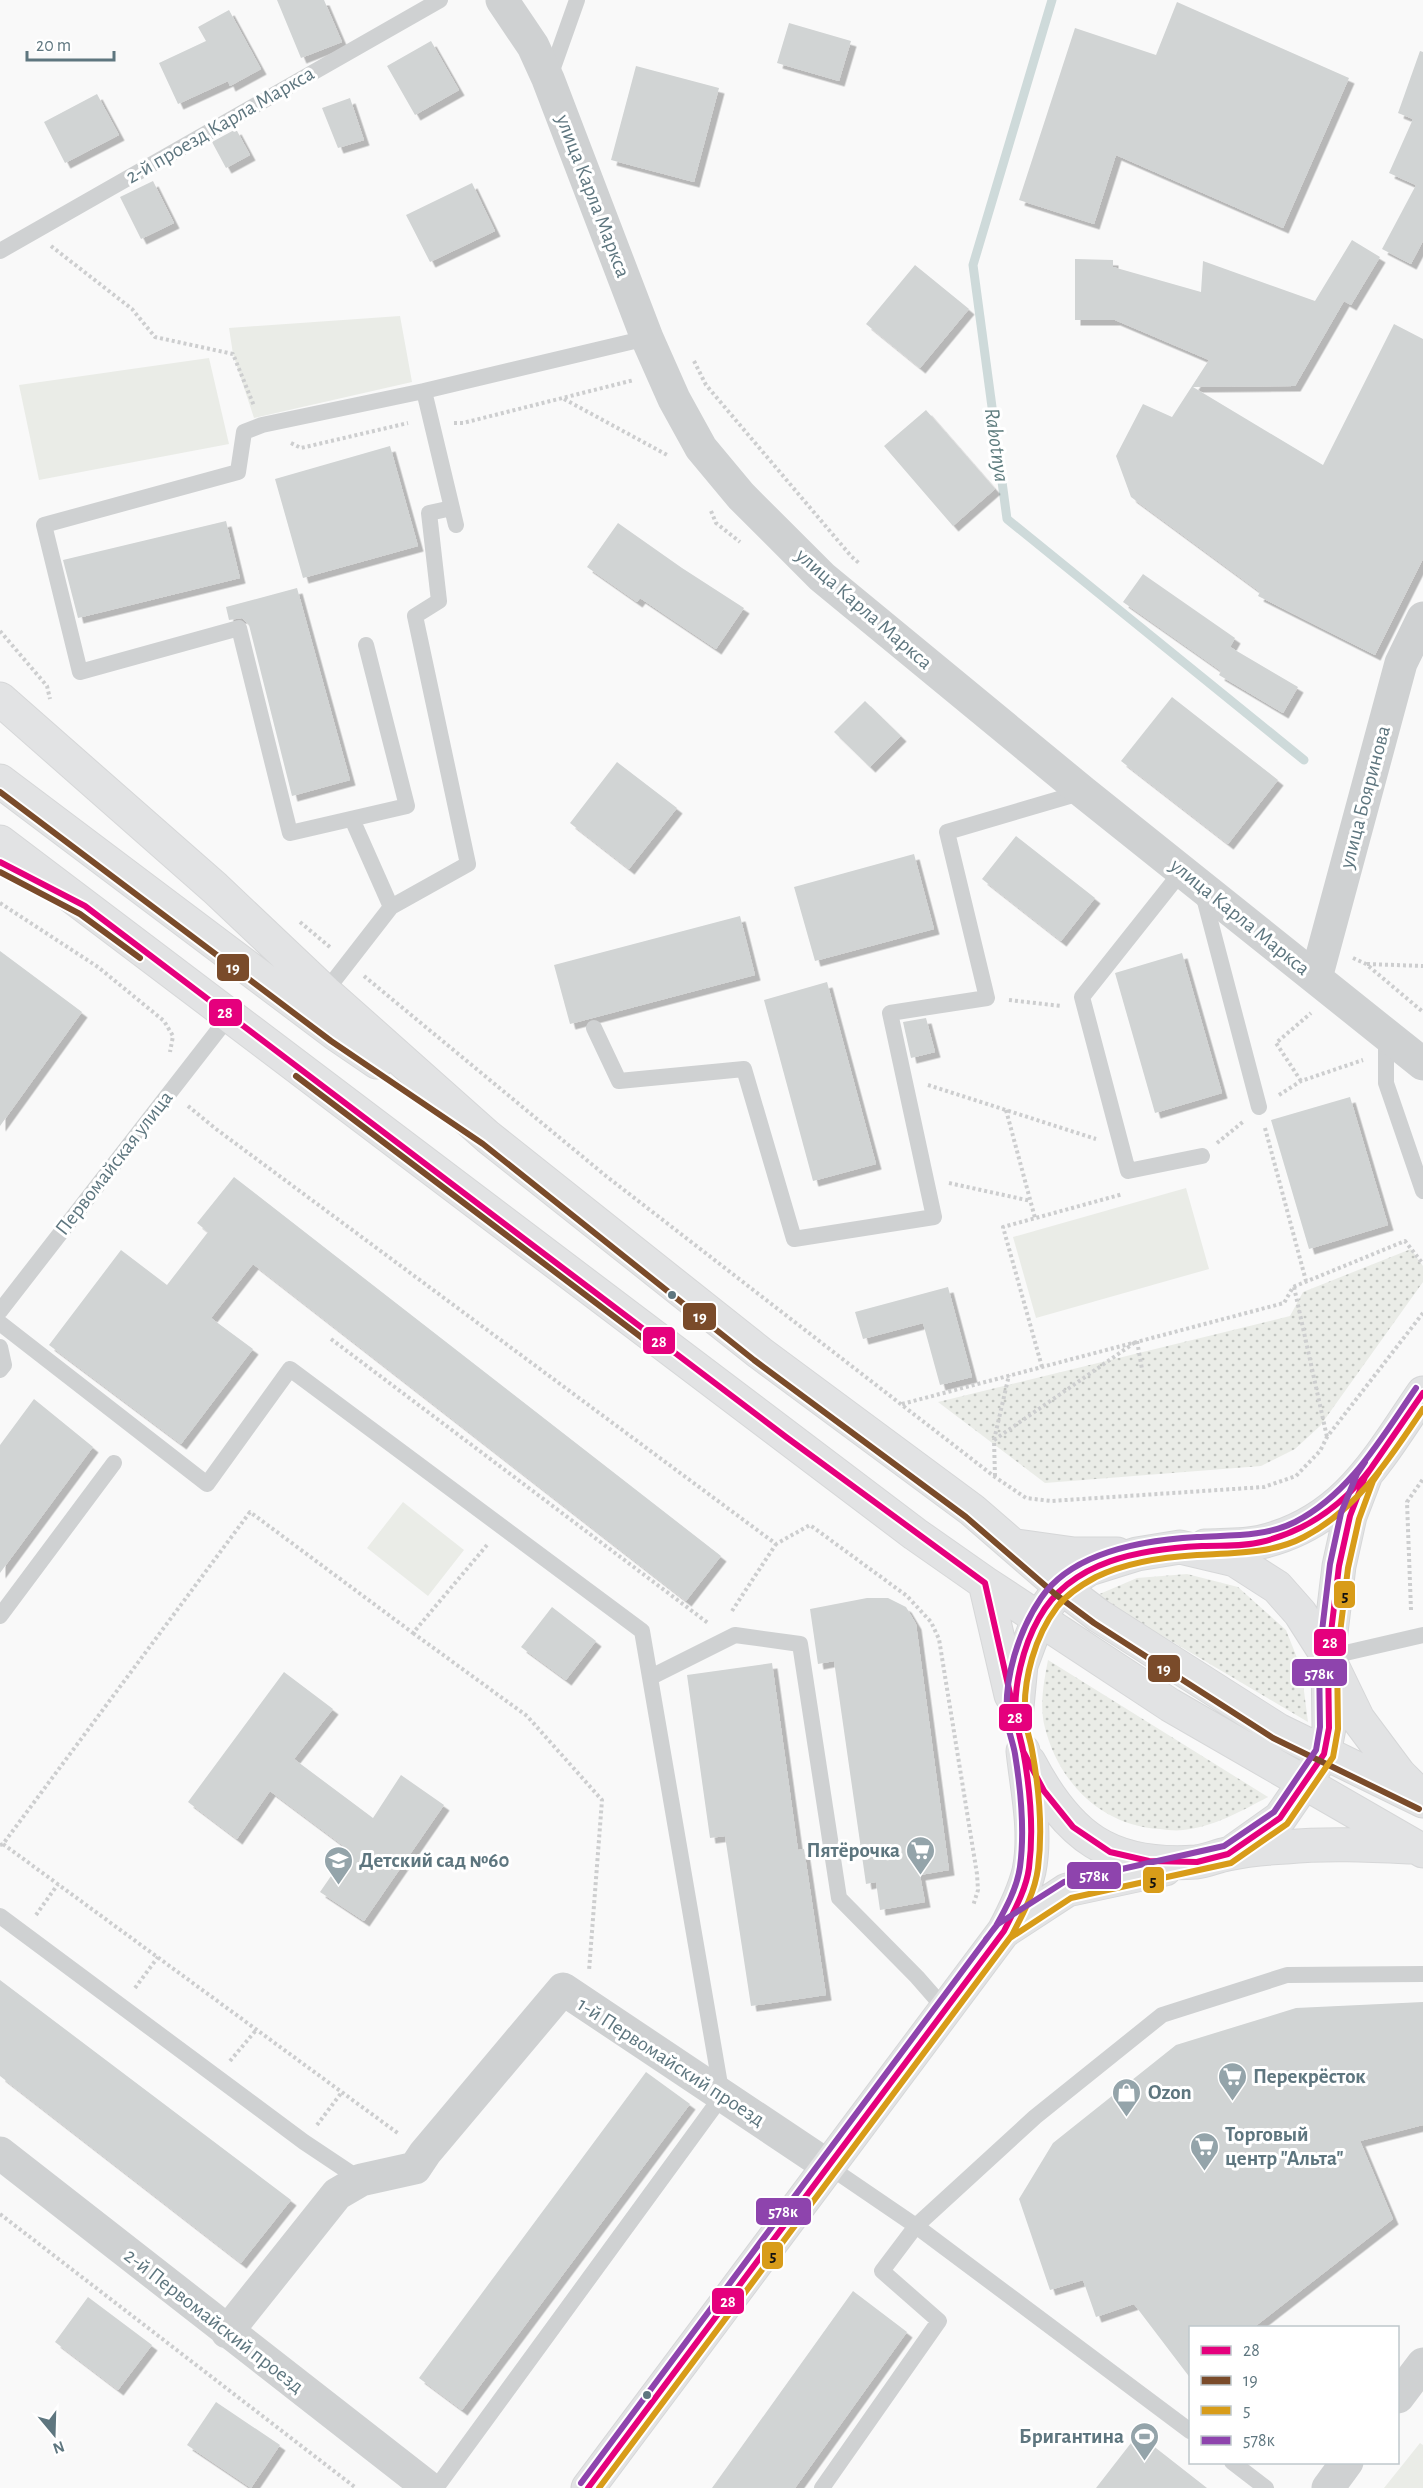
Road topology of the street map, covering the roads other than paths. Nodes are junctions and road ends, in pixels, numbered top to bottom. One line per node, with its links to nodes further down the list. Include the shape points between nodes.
1 (440, 0): 5 (lane, 2-й проезд Карла Маркса)
2 (502, 0): 4 (street, улица Карла Маркса, via 533,46)
3 (577, 0): 4 (lane)
4 (548, 80): 6 (street, улица Карла Маркса)
5 (0, 251)
6 (647, 338): 7 (lane); 14 (street, улица Карла Маркса, via 701,448 741,496 822,577)
7 (424, 391): 8 (lane); 15 (lane, via 262,425 244,432 238,472 44,525 80,672 239,628 290,833)
8 (452, 508): 9 (lane); 20 (lane, via 429,513 439,601 415,616 468,864)
9 (456, 525)
10 (1423, 618): 22 (street, улица Бояринова, via 1401,663)
11 (366, 645): 15 (lane, via 407,806)
12 (0, 699): 21 (main road, via 215,888)
13 (0, 781): 28 (main road, via 336,1034)
14 (1083, 792): 18 (street, улица Карла Маркса); 24 (lane, via 947,832 987,998 890,1013 934,1217 794,1239 744,1069 619,1081)
15 (352, 819): 20 (lane)
16 (0, 842): 19 (main road)
17 (0, 862): 19 (main road)
18 (1192, 879): 22 (street, улица Карла Маркса); 27 (lane); 29 (lane, via 1082,997 1128,1171)
19 (85, 906): 23 (main road)
20 (391, 907): 21 (lane)
21 (325, 992): 28 (main road)
22 (1316, 993): 25 (street, улица Карла Маркса)
23 (230, 1015): 31 (lane, Первомайская улица); 41 (main road)
24 (594, 1028)
25 (1386, 1035): 26 (street, улица Карла Маркса); 30 (lane, via 1386,1083)
26 (1423, 1064)
27 (1260, 1107)
28 (488, 1137): 38 (main road, via 733,1331)
29 (1202, 1156)
30 (1423, 1191)
31 (0, 1311)
32 (0, 1323): 47 (lane, via 207,1484 290,1369 642,1631)
33 (0, 1347): 34 (lane, via 4,1365)
34 (0, 1370)
35 (1423, 1393): 37 (main road)
36 (114, 1463): 43 (lane)
37 (1365, 1477): 39 (main road, via 1333,1509 1299,1530 1259,1543); 46 (main road, via 1350,1516 1339,1566)
38 (1017, 1546): 40 (main road, via 1074,1554); 42 (main road)
39 (1180, 1547): 40 (main road); 46 (main road, via 1235,1560 1277,1587 1300,1613)
40 (1137, 1554): 42 (main road, via 1089,1569)
41 (985, 1583): 44 (main road); 48 (main road)
42 (1061, 1587): 44 (main road); 50 (main road, via 1278,1730)
43 (0, 1616)
44 (1039, 1617): 48 (main road, via 1021,1665); 51 (main road, via 1170,1705)
45 (1423, 1635): 46 (lane)
46 (1328, 1657): 50 (main road, via 1329,1728); 52 (main road, via 1358,1719)
47 (651, 1677): 58 (lane, via 735,1635 800,1644 839,1898); 59 (lane)
48 (1016, 1717): 49 (main road)
49 (1023, 1751): 54 (main road, via 1044,1791 1073,1827 1110,1852 1149,1861); 56 (main road, via 1032,1835 1029,1870 1021,1898)
50 (1324, 1754): 51 (main road); 52 (main road)
51 (1306, 1782): 53 (main road); 54 (main road, via 1281,1818)
52 (1423, 1800)
53 (1419, 1849): 54 (main road, via 1343,1843 1286,1846)
54 (1213, 1858): 56 (main road, via 1067,1890)
55 (0, 1916): 62 (lane)
56 (1004, 1931): 58 (main road)
57 (1423, 1974): 63 (lane, via 1287,1975 1162,2015 1035,2117)
58 (945, 2010): 61 (main road)
59 (722, 2096): 61 (street, 1-й Первомайский проезд); 62 (street, 1-й Первомайский проезд, via 563,1989 415,2168); 69 (lane)
60 (0, 2154): 64 (street, 2-й Первомайский проезд)
61 (828, 2166): 63 (lane); 70 (main road)
62 (361, 2180): 64 (street, 1-й Первомайский проезд, via 337,2194)
63 (916, 2226): 65 (lane); 71 (lane, via 882,2271 939,2321)
64 (227, 2332): 68 (street, 2-й Первомайский проезд)
65 (1189, 2430)
66 (1233, 2464): 72 (lane)
67 (1346, 2464): 73 (street)
68 (429, 2488)
69 (436, 2488)
70 (588, 2488)
71 (822, 2488)
72 (1266, 2488)
73 (1328, 2488)

